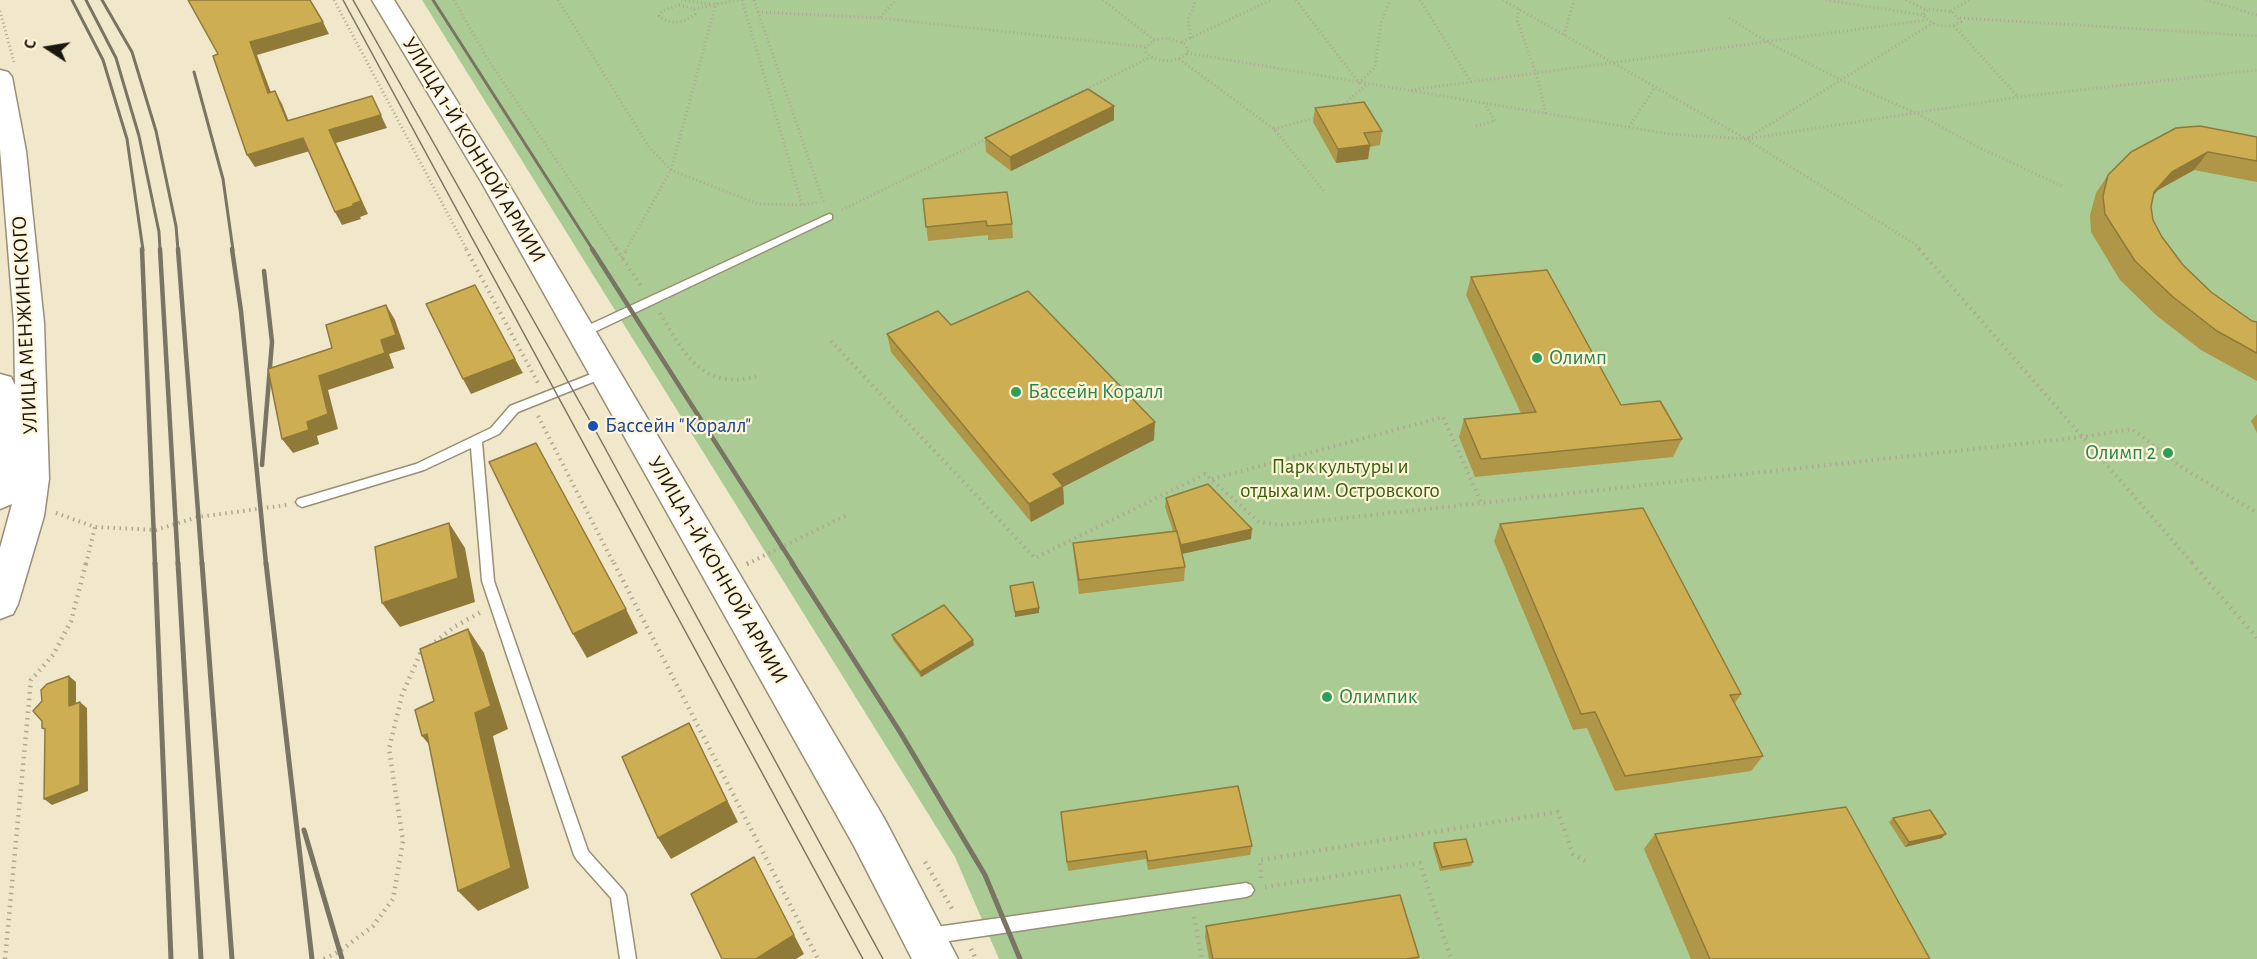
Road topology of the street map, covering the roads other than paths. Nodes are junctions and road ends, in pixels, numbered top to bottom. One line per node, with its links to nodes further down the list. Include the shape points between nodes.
1 (383, 0): 4 (main road, УЛИЦА 1-Й КОННОЙ АРМИИ)
2 (0, 76): 9 (main road, УЛИЦА МЕНЖИНСКОГО, via 13,151 29,323 33,479)
3 (829, 217): 4 (lane)
4 (582, 333): 5 (main road, УЛИЦА 1-Й КОННОЙ АРМИИ)
5 (604, 373): 7 (lane, via 514,409 495,431); 12 (main road, УЛИЦА 1-Й КОННОЙ АРМИИ, via 869,832)
6 (0, 386): 9 (main road, УЛИЦА МЕНЖИНСКОГО, via 3,486)
7 (476, 441): 8 (lane, via 420,467); 13 (lane, via 489,581 582,855 618,895)
8 (302, 502)
9 (26, 503): 10 (main road, via 27,516)
10 (0, 604)
11 (1246, 890): 12 (lane)
12 (930, 948)
13 (628, 959)

